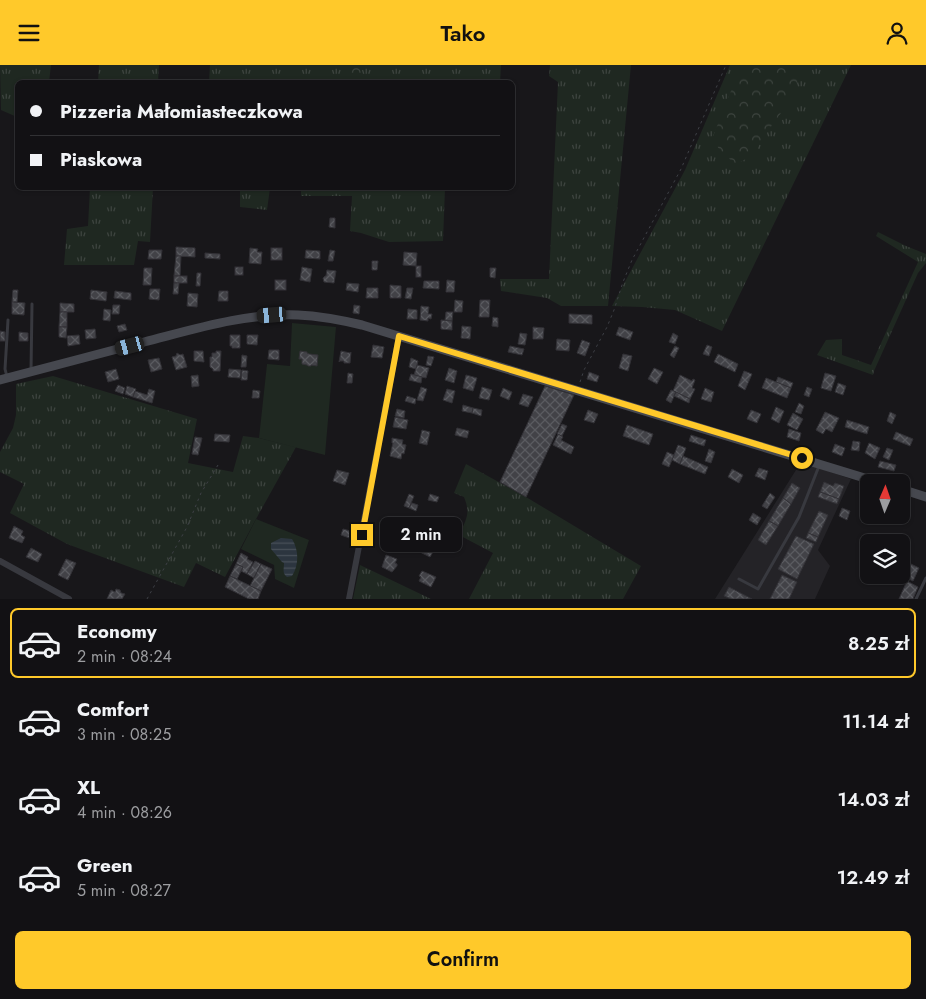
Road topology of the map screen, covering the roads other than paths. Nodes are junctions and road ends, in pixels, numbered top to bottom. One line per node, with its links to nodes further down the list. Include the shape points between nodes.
1 (32, 303): 4 (lane)
2 (8, 321): 5 (lane)
3 (399, 336): 4 (main road, via 338,319 264,316 221,323); 6 (main road); 14 (street)
4 (31, 372): 5 (main road)
5 (3, 379)
6 (820, 463): 7 (main road); 12 (lane, via 799,517 758,589)
7 (860, 476)
8 (910, 492): 9 (main road)
9 (926, 497)
10 (0, 561): 13 (street)
11 (926, 578): 15 (lane)
12 (740, 579)
13 (69, 599)
14 (349, 599)
15 (916, 599)

